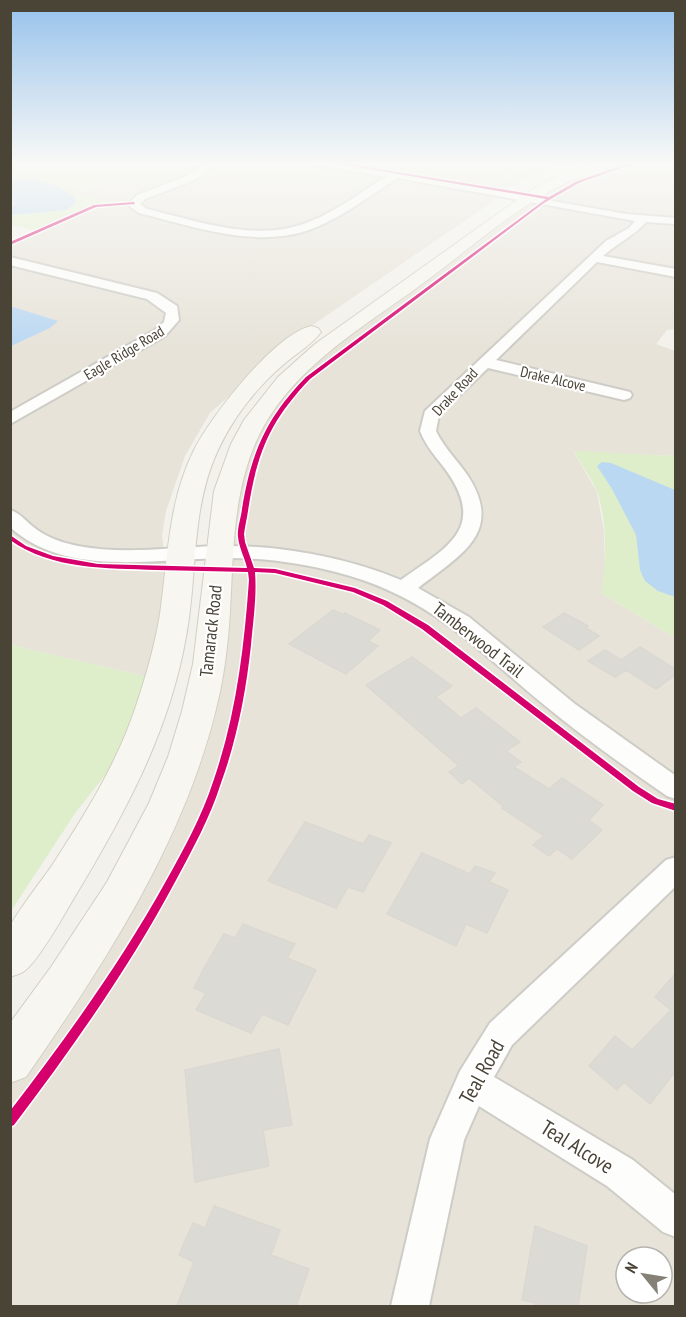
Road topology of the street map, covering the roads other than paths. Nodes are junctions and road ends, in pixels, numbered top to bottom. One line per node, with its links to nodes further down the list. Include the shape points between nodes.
1 (205, 224): 2 (street, via 278,233)
2 (310, 224)
3 (466, 224): 16 (street, via 294,344 253,381 222,422 202,459 188,501)
4 (492, 224): 15 (street, Tamarack Road, via 333,339 282,386 256,419 236,458 224,500)
5 (619, 224): 7 (street, Drake Road)
6 (638, 224): 7 (street, Drake Road)
7 (610, 243): 8 (street, Drake Road)
8 (595, 258): 10 (street); 11 (street, Drake Road)
9 (10, 261): 13 (street, Eagle Ridge Road, via 152,296 177,308 169,327 160,333)
10 (675, 273)
11 (483, 362): 12 (street, Drake Alcove); 17 (street, Drake Road, via 437,407 428,431 472,500 474,523 459,545)
12 (624, 395)
13 (10, 419)
14 (10, 516): 16 (street, Tamberwood Trail, via 27,534 66,550 116,555)
15 (218, 552): 16 (street, Tamberwood Trail); 17 (street, Tamberwood Trail, via 296,557 336,565); 21 (street, Tamarack Road, via 209,668 199,714 171,792 101,929)
16 (180, 553): 20 (street, via 172,628 142,737 94,832 51,902)
17 (403, 589): 18 (street, Tamberwood Trail, via 461,622 595,733)
18 (675, 789)
19 (675, 868): 22 (street, Teal Road, via 501,1035)
20 (10, 958)
21 (10, 1061)
22 (472, 1083): 23 (street, Teal Alcove, via 620,1173); 24 (street, Teal Road, via 447,1139)
23 (675, 1219)
24 (410, 1306)

